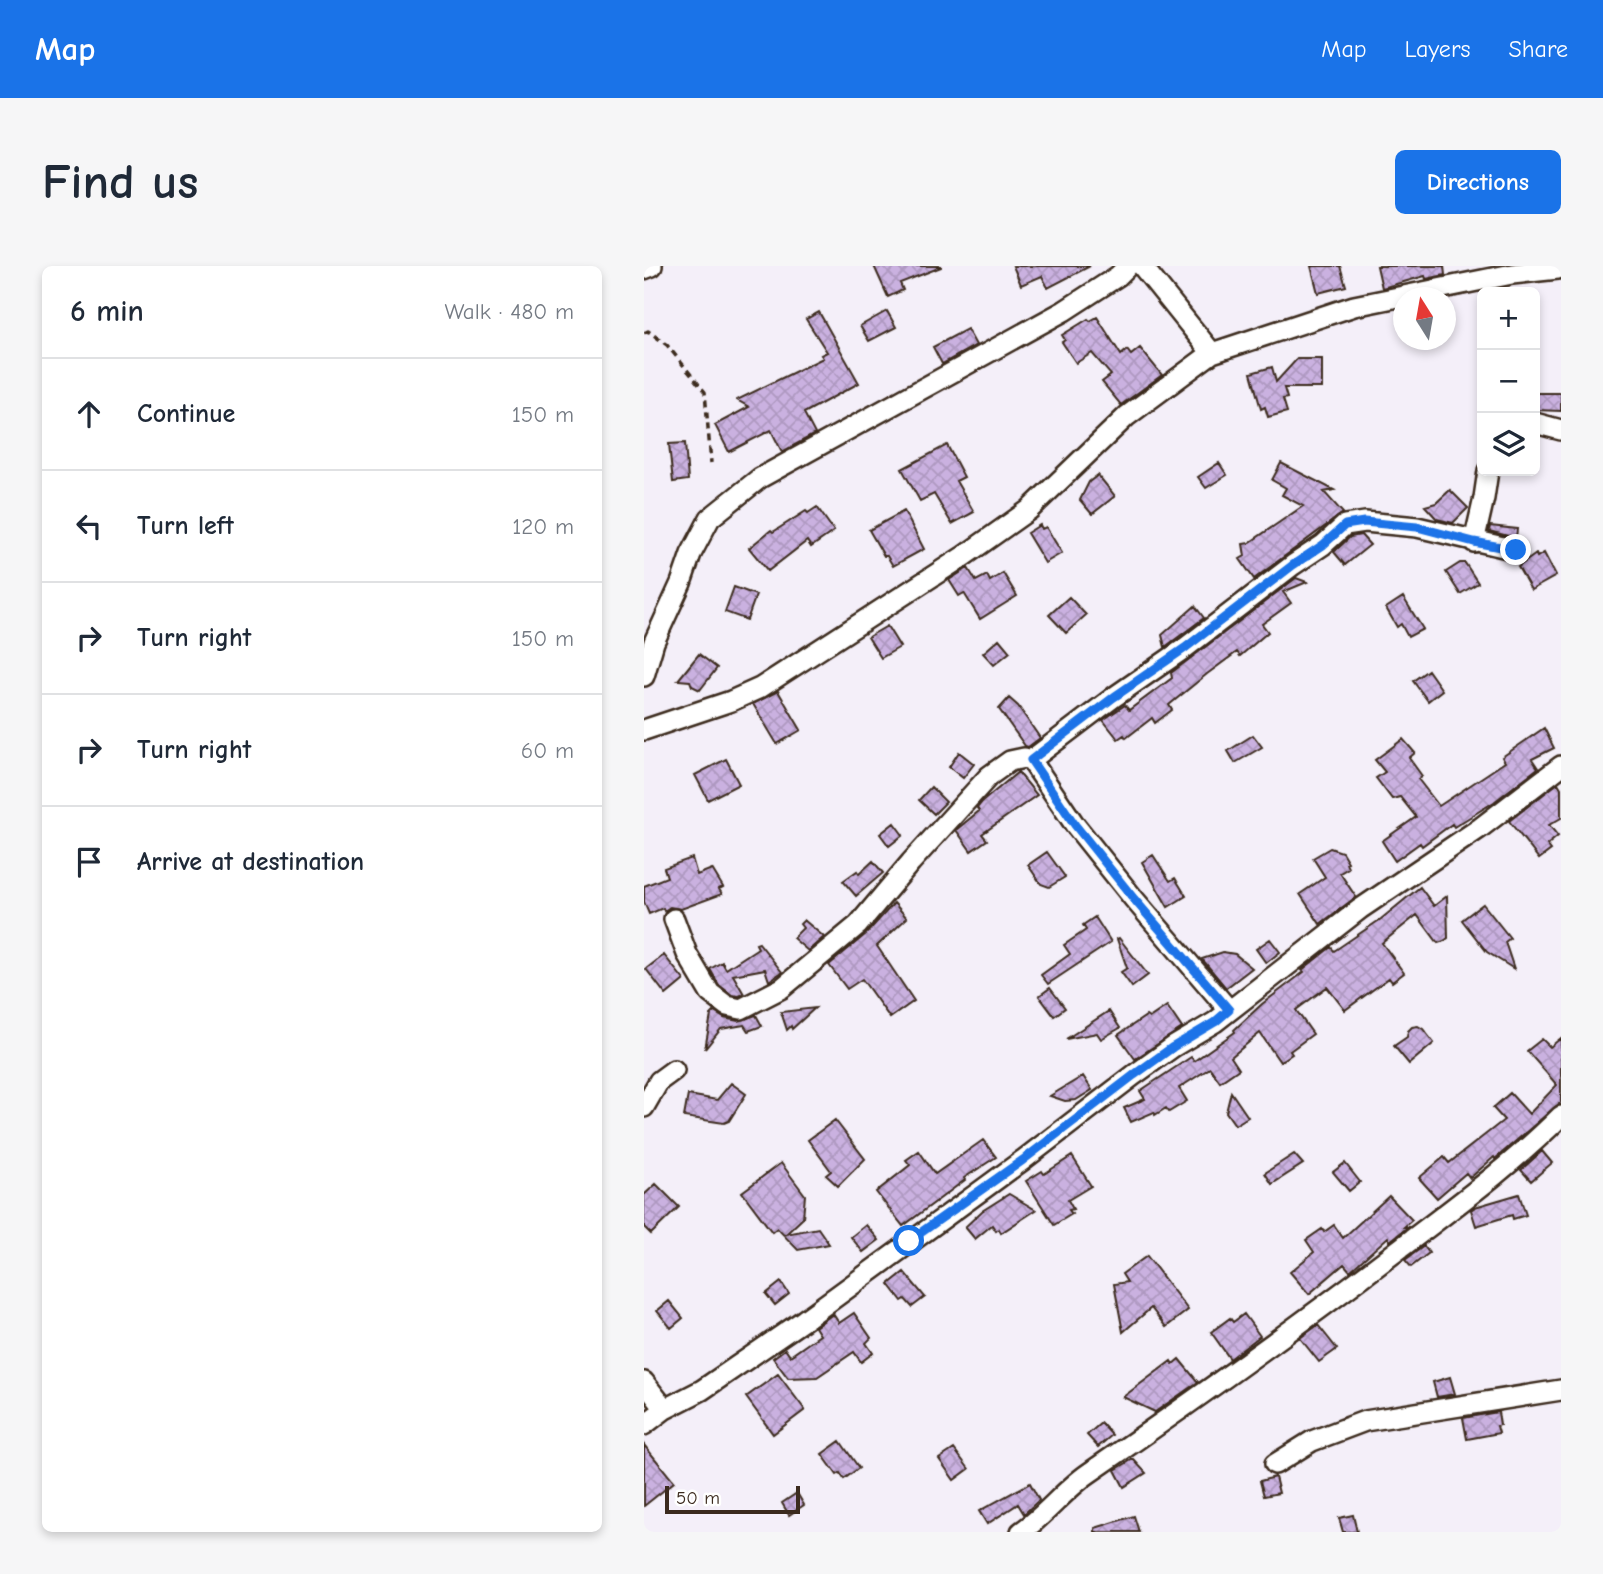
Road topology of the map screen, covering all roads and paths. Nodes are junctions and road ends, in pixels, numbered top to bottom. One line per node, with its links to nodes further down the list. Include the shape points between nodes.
1 (652, 266): 4 (street)
2 (1128, 266): 14 (street, via 1064,311 760,478 710,519 654,642)
3 (1142, 266): 7 (street)
4 (644, 269)
5 (1558, 269): 7 (street, via 1354,306)
6 (644, 333): 10 (path, via 648,331 667,345 705,392)
7 (1212, 353): 15 (street, via 1128,416 1028,510 964,556 760,688)
8 (1540, 424): 9 (street)
9 (1561, 430)
10 (711, 463)
11 (1487, 476): 12 (street)
12 (1474, 542): 13 (street); 16 (street, via 1417,527 1364,522 1345,525)
13 (1516, 550)
14 (644, 676)
15 (644, 730)
16 (1031, 760): 18 (street, via 1014,753 950,817 858,925 782,988 741,1009 727,1006 710,993 687,954); 19 (street, via 1075,825)
17 (1561, 765): 19 (street)
18 (674, 919)
19 (1229, 1010): 25 (street, via 804,1320 702,1390)
20 (674, 1070): 21 (street, via 659,1082)
21 (644, 1107)
22 (1561, 1116): 28 (street, via 1507,1167 1264,1350 1081,1478)
23 (644, 1382): 25 (street)
24 (1561, 1390): 27 (street, via 1365,1421 1312,1441)
25 (665, 1409): 26 (street)
26 (644, 1425)
27 (1275, 1464)
28 (1024, 1531)

